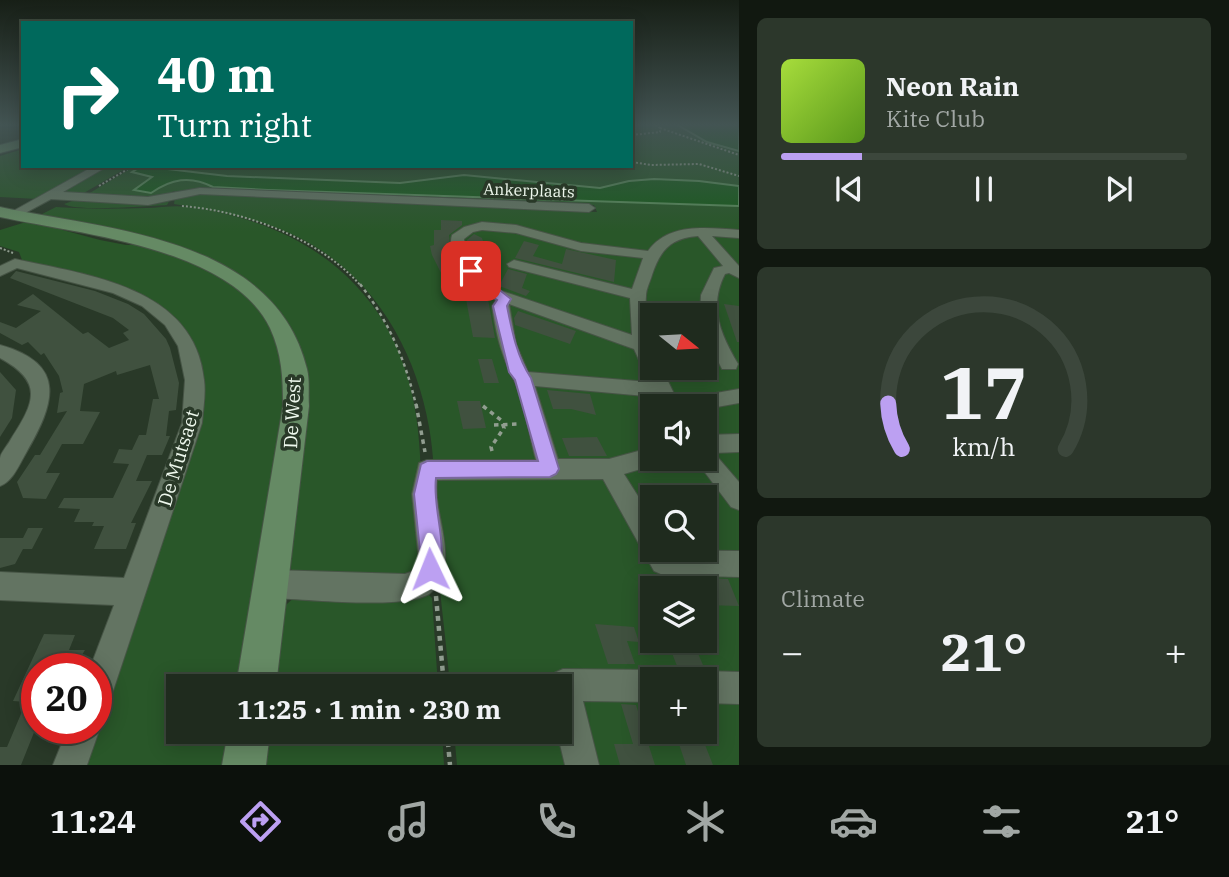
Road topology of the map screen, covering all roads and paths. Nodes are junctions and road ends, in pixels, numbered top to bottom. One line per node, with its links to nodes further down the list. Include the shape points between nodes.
1 (633, 162): 4 (path, via 699,164)
2 (99, 168): 5 (street)
3 (130, 168): 6 (path)
4 (739, 176)
5 (50, 195): 6 (street, Ankerplaats); 9 (street)
6 (77, 198): 8 (street, Ankerplaats, via 148,201 200,191)
7 (172, 206): 35 (path, via 195,207 266,225 344,268 388,322 405,360 414,387)
8 (589, 208)
9 (6, 214): 43 (main road, De West, via 194,257 230,274 269,309 295,369 296,405)
10 (702, 233): 11 (street); 12 (street, via 669,236); 15 (lane)
11 (739, 234)
12 (651, 256): 16 (street); 17 (street, via 573,246 500,226 462,233 457,242 471,271 486,288)
13 (514, 264): 16 (street)
14 (0, 272): 45 (street, De Mutsaet, via 15,263 121,289 163,312 188,347 197,395 192,423)
15 (735, 272): 20 (street, via 719,271 712,281 707,314 715,339)
16 (638, 295): 18 (street)
17 (505, 299): 18 (street); 21 (street, via 500,306 505,330 517,372)
18 (640, 345)
19 (0, 351): 37 (street, via 32,372 41,386 37,411)
20 (734, 364)
21 (523, 378): 22 (street); 28 (street)
22 (640, 394)
23 (739, 396): 24 (street)
24 (717, 399)
25 (483, 406): 26 (path)
26 (502, 424): 27 (path); 28 (path); 32 (path, via 504,428 491,447)
27 (494, 425)
28 (537, 425): 33 (street)
29 (739, 443): 30 (street)
30 (717, 444)
31 (640, 460): 34 (street)
32 (496, 468): 33 (street); 35 (street)
33 (550, 469): 34 (street)
34 (609, 469): 39 (street)
35 (427, 470): 42 (street, via 424,494 432,561)
36 (716, 471): 38 (street)
37 (0, 475)
38 (739, 499)
39 (640, 522)
40 (663, 562): 41 (street)
41 (739, 564)
42 (426, 579): 43 (street, via 405,588); 48 (path, via 436,591)
43 (272, 584): 47 (main road, De West)
44 (0, 586): 45 (street)
45 (133, 592): 46 (street, De Mutsaet)
46 (111, 653)
47 (258, 674)
48 (443, 674)
49 (640, 687): 58 (street, via 563,685)
50 (717, 687): 51 (street)
51 (739, 688)
52 (78, 744): 55 (street)
53 (247, 744): 56 (main road)
54 (448, 744): 57 (path)
55 (70, 765)
56 (244, 765)
57 (450, 765)
58 (582, 765)

